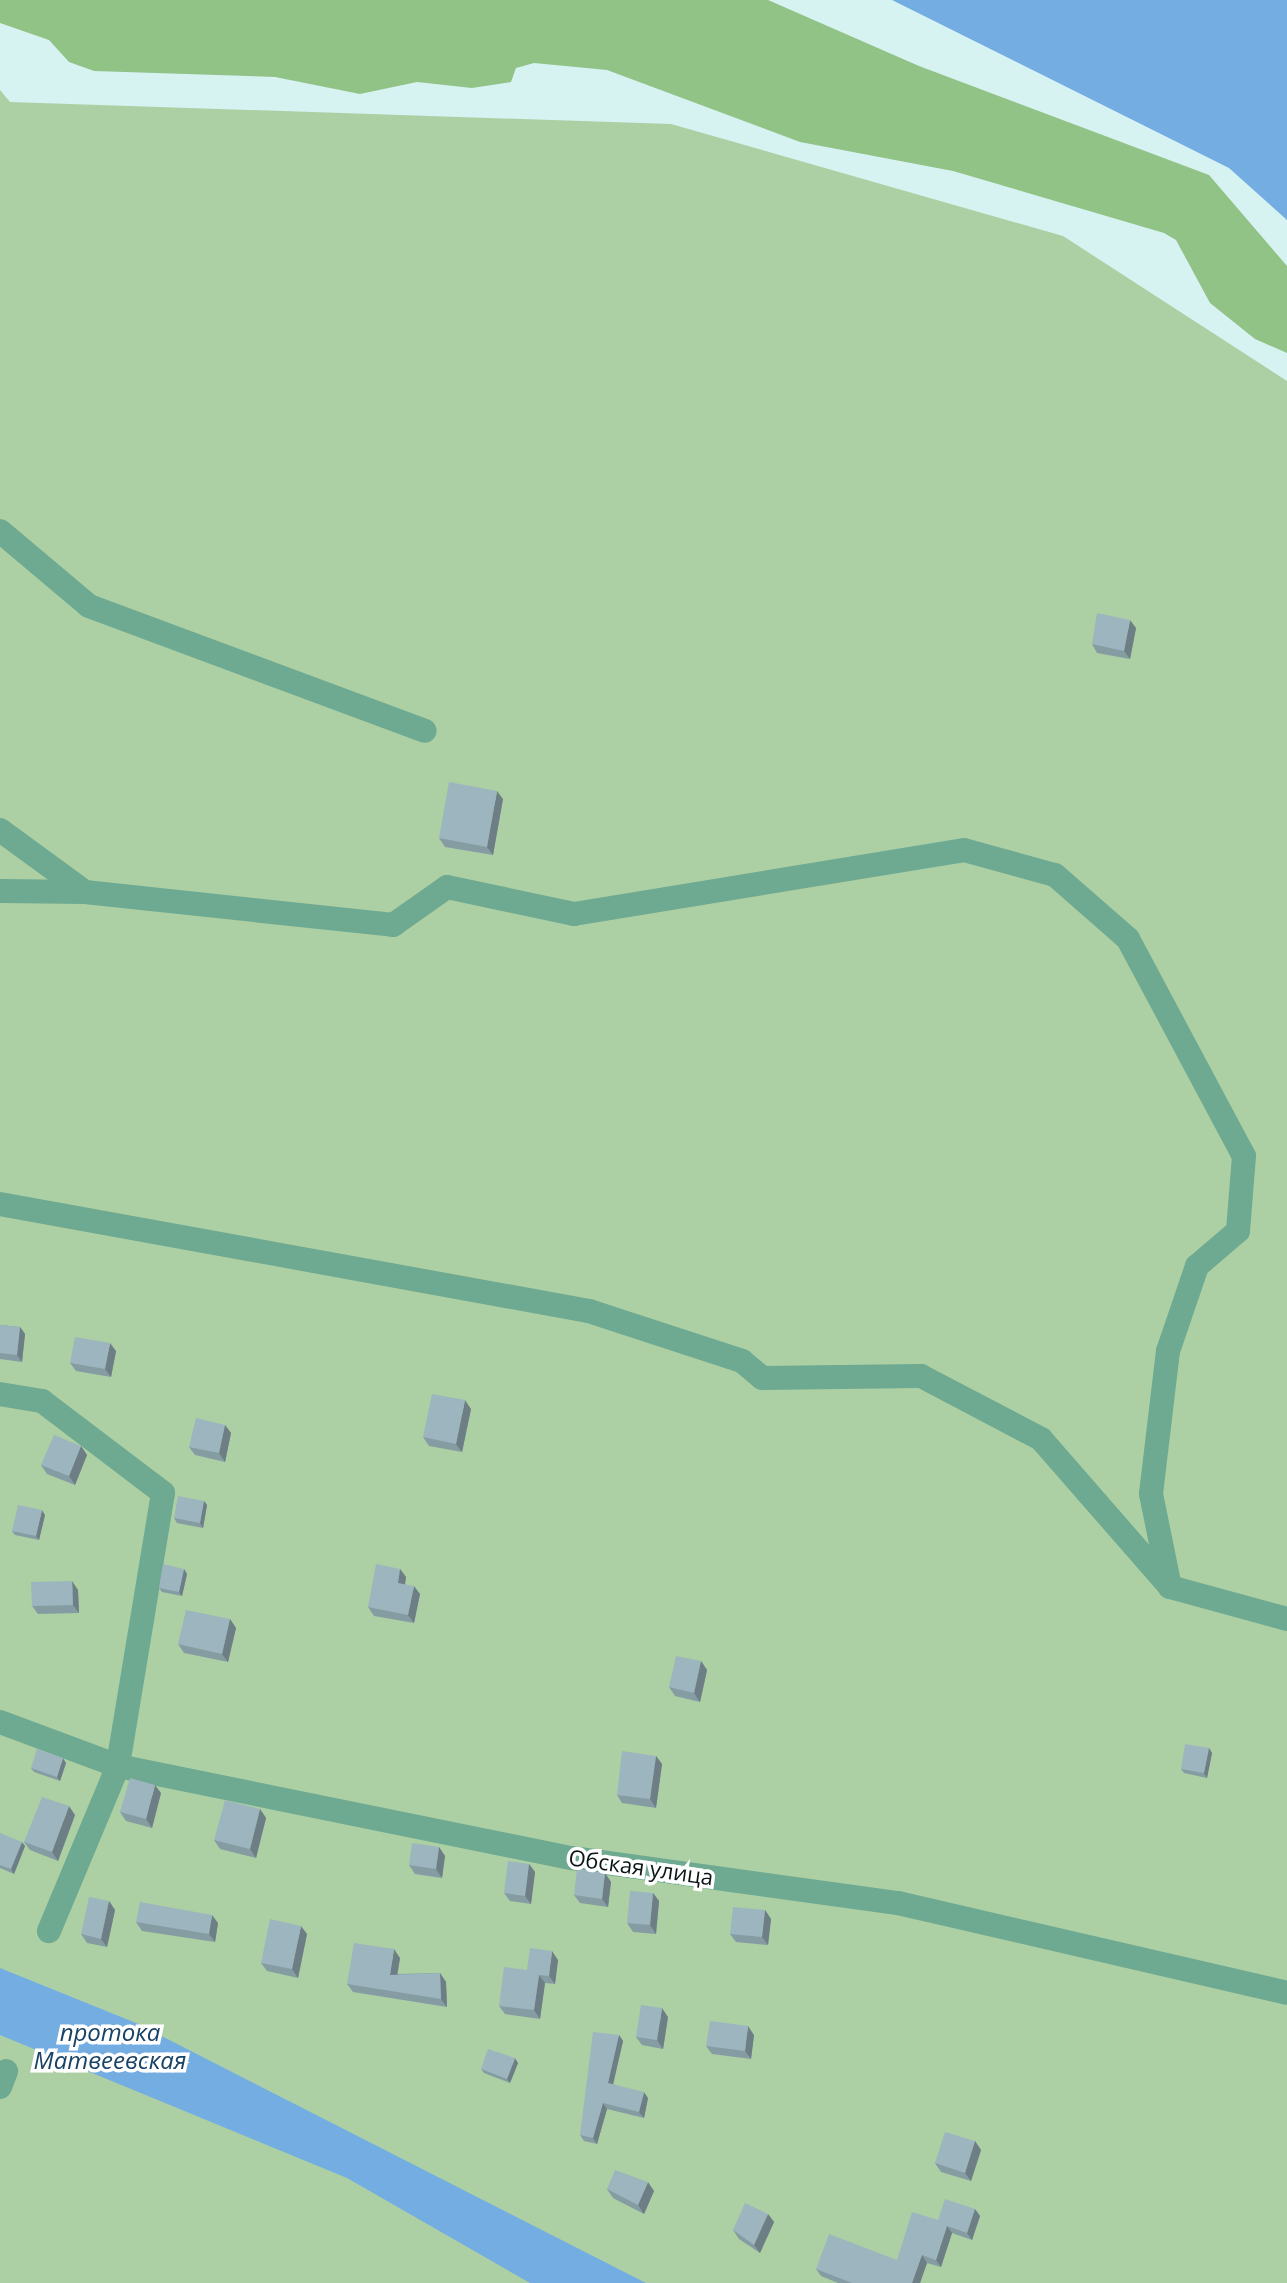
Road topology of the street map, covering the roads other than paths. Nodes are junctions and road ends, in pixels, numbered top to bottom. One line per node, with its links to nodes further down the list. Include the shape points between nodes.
1 (0, 531): 2 (street, via 89,606)
2 (425, 731)
3 (0, 830): 5 (street)
4 (0, 891): 5 (street)
5 (85, 892): 8 (street, via 393,925 447,887 574,914 964,850 1055,875 1128,939 1244,1156 1238,1231 1197,1266 1168,1351 1151,1494)
6 (0, 1204): 8 (street, via 589,1311 742,1361 762,1378 921,1376 1041,1439)
7 (0, 1394): 11 (street, via 42,1401 163,1493)
8 (1170, 1587): 9 (street)
9 (1287, 1619)
10 (0, 1722): 11 (street, Обская улица)
11 (118, 1766): 12 (street); 13 (street, Обская улица, via 572,1858 898,1903)
12 (49, 1931)
13 (1287, 1993)

